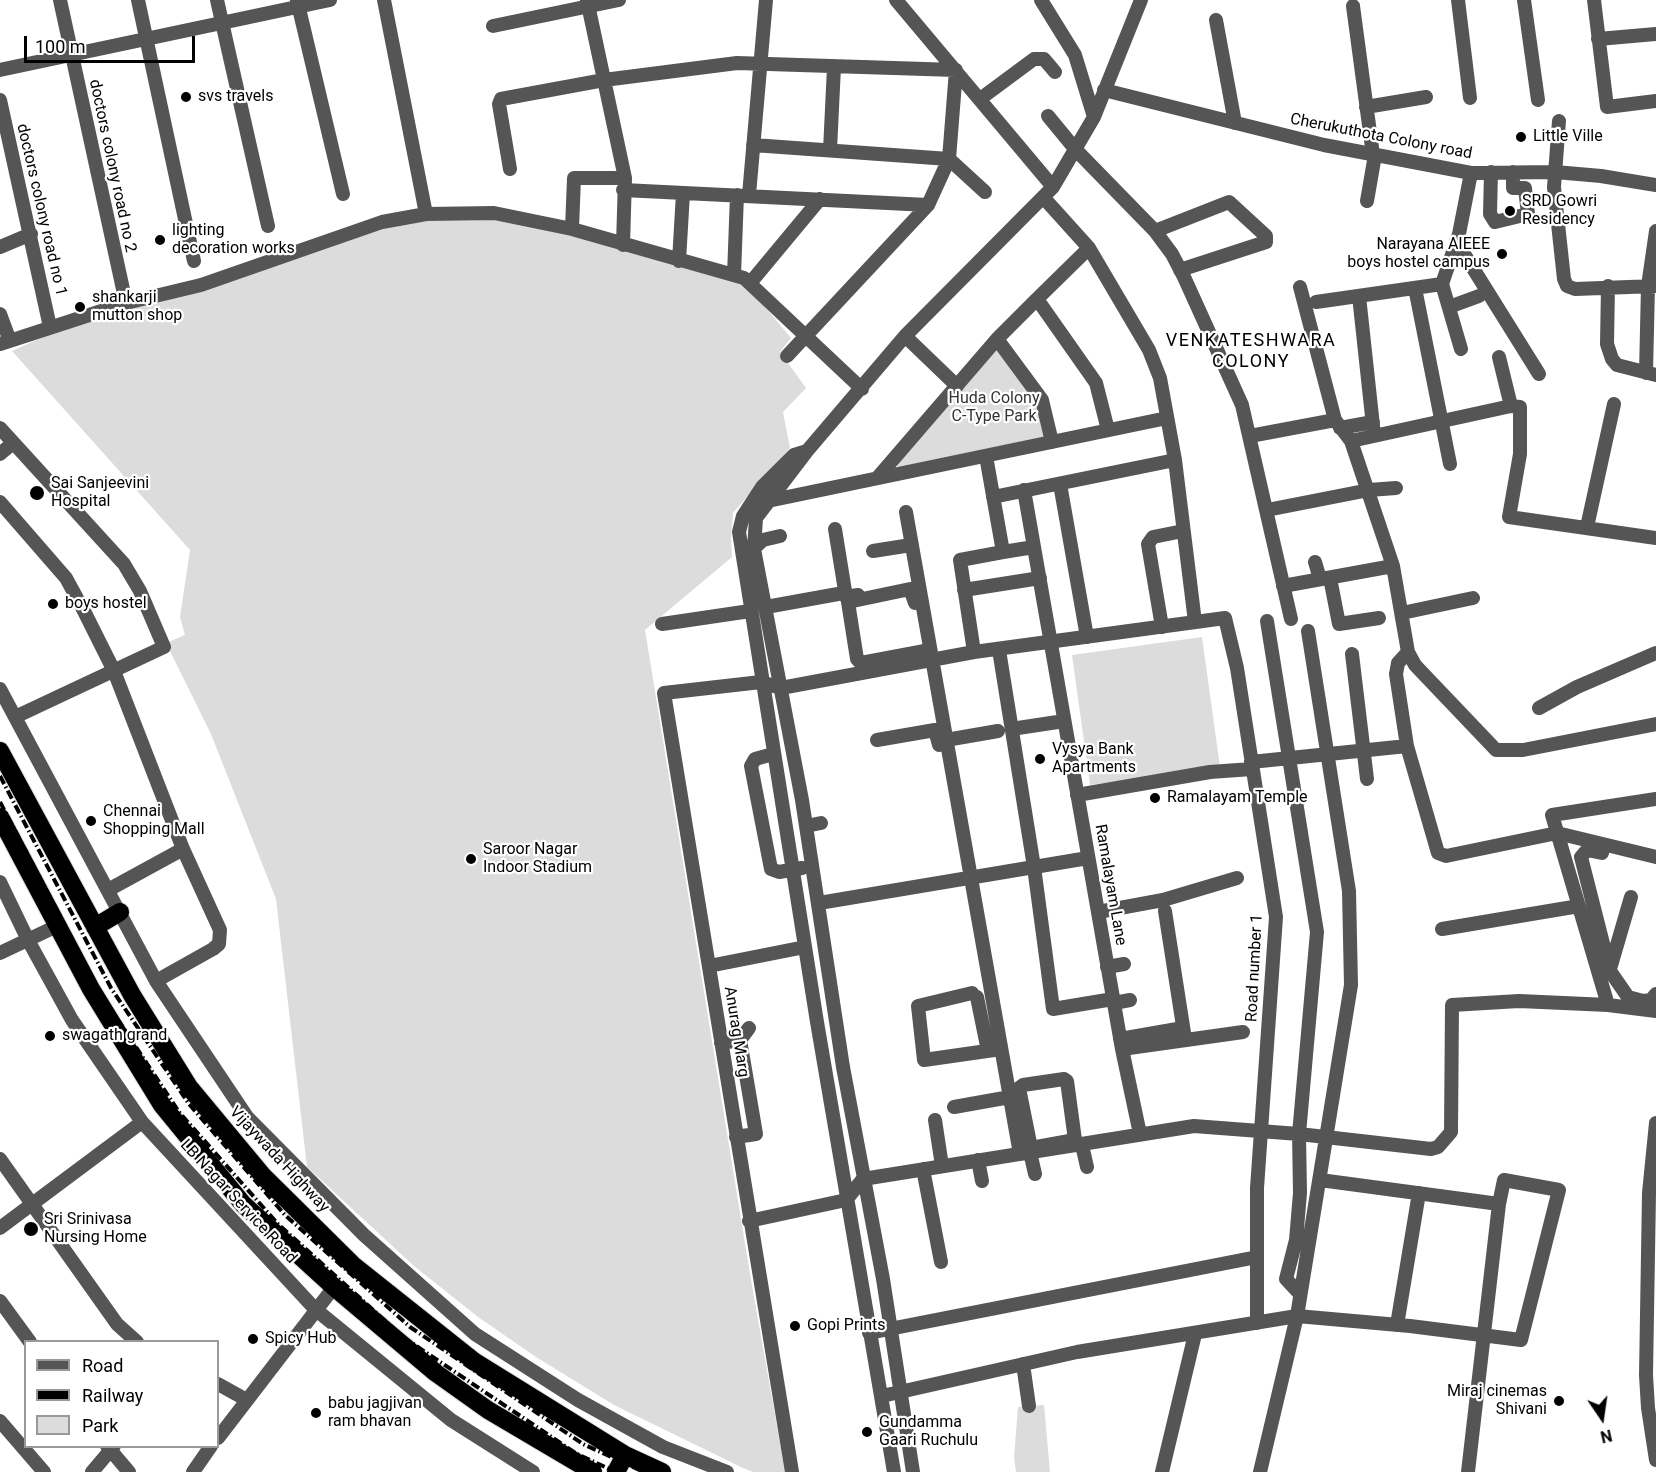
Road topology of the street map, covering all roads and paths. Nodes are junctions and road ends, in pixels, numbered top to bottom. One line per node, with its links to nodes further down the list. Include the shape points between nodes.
1 (60, 0): 23 (street, doctors colony road no 2)
2 (138, 0): 21 (street)
3 (218, 0): 18 (street)
4 (330, 0): 14 (street)
5 (384, 0): 63 (street)
6 (619, 0): 15 (street)
7 (766, 0): 24 (street)
8 (896, 0): 27 (street)
9 (1041, 0): 39 (street, via 1075,55)
10 (1141, 0): 30 (street)
11 (1458, 0): 32 (street)
12 (1524, 0): 35 (street)
13 (1594, 0): 22 (street)
14 (298, 3): 18 (street); 58 (street)
15 (588, 3): 19 (street); 29 (street)
16 (1353, 6): 37 (street)
17 (1216, 20): 41 (street)
18 (222, 21): 21 (street); 64 (street)
19 (493, 26)
20 (1656, 34): 22 (street)
21 (146, 38): 23 (street); 74 (street)
22 (1598, 39): 36 (street, via 1607,107)
23 (71, 54): 26 (street); 88 (street, doctors colony road no 2)
24 (761, 63): 25 (street); 29 (street); 43 (street)
25 (834, 67): 27 (street); 44 (street)
26 (0, 70)
27 (956, 70): 33 (street); 47 (street)
28 (1055, 72): 33 (street, via 1044,59 1034,59)
29 (604, 80): 48 (street, via 501,99); 53 (street)
30 (1104, 90): 39 (street); 41 (street, Cherukuthota Colony road)
31 (1426, 97): 37 (street)
32 (1470, 98)
33 (980, 99): 56 (street)
34 (0, 100): 42 (street, doctors colony road no 1)
35 (1538, 100)
36 (1656, 101)
37 (1366, 107): 46 (street)
38 (1048, 116): 45 (street)
39 (1094, 117): 45 (street)
40 (1559, 121): 51 (street)
41 (1236, 123): 46 (street, Cherukuthota Colony road)
42 (4, 137): 68 (street, doctors colony road no 1)
43 (753, 145): 44 (street); 59 (street)
44 (830, 150): 47 (street)
45 (1076, 150): 56 (street); 66 (street)
46 (1374, 155): 52 (street, Cherukuthota Colony road); 61 (street)
47 (949, 159): 55 (street); 62 (street)
48 (510, 169)
49 (1491, 172): 50 (street, Cherukuthota Colony road); 50 (street, via 1490,214 1495,222 1528,214 1525,188 1513,188); 52 (street, Cherukuthota Colony road)
50 (1513, 172): 51 (street, Cherukuthota Colony road)
51 (1555, 172): 54 (street, Cherukuthota Colony road); 80 (street, via 1567,286)
52 (1471, 173): 69 (street)
53 (624, 184): 57 (street); 65 (street, via 574,178); 70 (street)
54 (1656, 185)
55 (986, 192)
56 (1048, 192): 72 (street); 93 (street)
57 (683, 193): 59 (street); 75 (street)
58 (344, 194)
59 (743, 195): 60 (street); 77 (street)
60 (820, 199): 62 (street); 78 (street)
61 (1367, 201)
62 (928, 205): 92 (street)
63 (426, 214): 65 (street, via 494,213); 88 (street, via 382,222 194,288)
64 (268, 226)
65 (572, 230): 70 (street)
66 (1155, 231): 76 (street); 76 (street, via 1229,202 1266,236 1266,242)
67 (1656, 231): 81 (street)
68 (31, 234): 71 (street); 91 (street, doctors colony road no 1)
69 (1456, 241): 79 (street); 99 (street)
70 (623, 245): 75 (street)
71 (0, 247)
72 (1089, 248): 86 (street); 105 (street, via 1149,350 1160,378)
73 (1277, 248): 76 (street)
74 (194, 261)
75 (679, 261): 77 (street)
76 (1182, 273): 111 (street, via 1242,405)
77 (734, 275): 78 (street)
78 (751, 282): 92 (street)
79 (1442, 284): 83 (street); 89 (street)
80 (1608, 286): 81 (street); 100 (street, via 1607,344 1612,359 1617,365)
81 (1652, 286): 100 (street)
82 (1300, 287): 107 (street)
83 (1415, 288): 85 (street); 106 (street)
84 (1479, 296): 89 (street)
85 (1359, 297): 87 (street); 108 (street)
86 (1037, 299): 94 (street); 109 (street, via 1095,383)
87 (1316, 302)
88 (126, 303): 91 (street)
89 (1449, 307): 96 (street)
90 (0, 314): 95 (street)
91 (50, 327): 95 (street)
92 (807, 335): 97 (street); 102 (street)
93 (905, 336): 101 (street); 102 (street)
94 (997, 339): 101 (street); 113 (street, via 1042,400)
95 (5, 342)
96 (1461, 349)
97 (787, 356)
98 (1499, 357): 104 (street)
99 (1539, 374)
100 (1651, 374)
101 (957, 386): 119 (street)
102 (862, 389): 114 (street)
103 (1614, 404): 129 (street)
104 (1511, 406): 106 (street); 129 (street, via 1520,407 1520,454 1509,518)
105 (1167, 418): 109 (street); 117 (street)
106 (1441, 421): 108 (street); 118 (street)
107 (1338, 424): 108 (street); 111 (street); 112 (street)
108 (1374, 429): 112 (street)
109 (1108, 430): 113 (street)
110 (10, 433): 115 (street); 166 (street, via 68,493 124,564 140,591 164,647)
111 (1250, 436): 127 (street)
112 (1351, 441): 123 (street)
113 (1052, 442): 116 (street)
114 (807, 451): 125 (street); 136 (street, via 794,455 775,472 749,504 739,532)
115 (0, 454)
116 (986, 456): 119 (street); 124 (street)
117 (1175, 460): 120 (street); 131 (street)
118 (1450, 464)
119 (878, 477): 125 (street)
120 (1060, 484): 122 (street); 158 (street)
121 (1396, 488): 123 (street)
122 (1024, 490): 124 (street); 135 (street, Ramalayam Lane)
123 (1369, 490): 127 (street); 140 (street)
124 (993, 497): 138 (street)
125 (768, 501): 136 (street, via 756,518)
126 (0, 502): 166 (street, via 66,578)
127 (1267, 510): 144 (street)
128 (906, 512): 134 (street)
129 (1587, 527): 133 (street)
130 (835, 529): 143 (street, via 846,597)
131 (1183, 531): 154 (street); 156 (street, via 1152,537 1148,544)
132 (780, 536): 136 (street, via 763,540)
133 (1656, 538)
134 (912, 545): 137 (street); 143 (street)
135 (1034, 547): 138 (street); 141 (street, Ramalayam Lane)
136 (748, 551): 148 (street); 149 (street)
137 (873, 551)
138 (1003, 552): 145 (street, via 960,560)
139 (1315, 562): 142 (street)
140 (1393, 566): 142 (street); 150 (street)
141 (1040, 578): 145 (street); 159 (street, Ramalayam Lane)
142 (1336, 583): 144 (street); 151 (street, via 1339,624)
143 (918, 585): 164 (street)
144 (1283, 586): 152 (street)
145 (964, 590): 161 (street)
146 (838, 594): 148 (street)
147 (1473, 598): 150 (street)
148 (766, 607): 168 (street)
149 (750, 611): 155 (street); 167 (street)
150 (1402, 613): 162 (street)
151 (1379, 618)
152 (1292, 619)
153 (1267, 621): 183 (street)
154 (1195, 622): 156 (street); 184 (street, Road number 1, via 1225,618)
155 (662, 624)
156 (1162, 627): 158 (street)
157 (1308, 631): 182 (street)
158 (1087, 637): 159 (street)
159 (1051, 642): 160 (street); 172 (street, Ramalayam Lane)
160 (999, 650): 161 (street); 197 (street)
161 (974, 652): 164 (street)
162 (1408, 652): 173 (street, via 1419,670 1496,750 1523,750); 178 (street, via 1398,663 1396,675)
163 (1656, 653): 170 (street)
164 (928, 654): 164 (street, via 858,663 848,602 912,590); 168 (street); 177 (street)
165 (1352, 654): 179 (street)
166 (114, 671): 171 (street); 193 (street)
167 (761, 682): 168 (street); 181 (street); 219 (street, Anurag Marg, via 664,693)
168 (781, 688): 191 (street)
169 (0, 689): 171 (street)
170 (1539, 708)
171 (15, 717): 203 (street)
172 (1065, 721): 174 (street); 187 (street, Ramalayam Lane)
173 (1656, 724)
174 (1018, 728)
175 (998, 731): 177 (street)
176 (877, 740): 185 (street, via 935,730)
177 (946, 740): 185 (street)
178 (1407, 746): 179 (street); 192 (street, via 1436,850 1441,855)
179 (1362, 750): 182 (street); 186 (street)
180 (0, 751): 211 (highway, Vijaywada Highway)
181 (773, 754): 199 (street); 199 (street, via 755,759 751,770 771,869)
182 (1328, 754): 183 (street); 250 (street, via 1349,891 1352,960 1343,1046)
183 (1289, 758): 184 (street); 248 (street, via 1317,932)
184 (1252, 766): 187 (street); 246 (street, Road number 1, via 1276,917)
185 (946, 769): 200 (street)
186 (1367, 779)
187 (1077, 795): 195 (street, Ramalayam Lane, via 1087,810)
188 (1656, 799): 192 (street, via 1552,815)
189 (0, 817): 210 (highway)
190 (821, 823): 191 (street)
191 (806, 826): 196 (street)
192 (1557, 833): 194 (street); 206 (street)
193 (183, 849): 203 (street); 222 (street, via 221,937 213,949)
194 (1656, 857)
195 (1088, 858): 197 (street); 209 (street, Ramalayam Lane)
196 (813, 866): 199 (street); 205 (street)
197 (1034, 867): 200 (street); 227 (street, via 1053,1009)
198 (1656, 867): 221 (street, via 1587,850 1581,854)
199 (794, 869): 215 (street)
200 (970, 878): 205 (street); 225 (street)
201 (1238, 878): 209 (street, via 1162,900)
202 (0, 882): 214 (street, LB Nagar Service Road)
203 (108, 890): 208 (street)
204 (1631, 897): 221 (street)
205 (819, 903): 231 (street)
206 (1579, 906): 212 (street); 229 (street)
207 (1165, 911): 235 (street)
208 (120, 912): 211 (highway); 222 (street)
209 (1098, 912): 216 (street, Ramalayam Lane)
210 (57, 926): 214 (street); 257 (highway, via 162,1105)
211 (95, 927): 251 (highway, Vijaywada Highway, via 189,1087)
212 (1442, 929)
213 (1093, 934): 216 (street)
214 (28, 940): 217 (street); 243 (street, LB Nagar Service Road, via 81,1034)
215 (805, 947): 219 (street); 232 (street)
216 (1100, 951): 220 (street, Ramalayam Lane)
217 (0, 953)
218 (1124, 964): 220 (street)
219 (708, 966): 237 (street, Anurag Marg)
220 (1105, 970): 227 (street, Ramalayam Lane)
221 (1610, 971): 228 (street)
222 (156, 981): 314 (street, via 247,1117 364,1235 475,1334 578,1400 644,1436)
223 (1656, 994): 228 (street, via 1644,1001)
224 (976, 997): 225 (street); 239 (street); 239 (street, via 918,1006 923,1059 927,1062)
225 (993, 1000): 239 (street)
226 (1130, 1000): 227 (street)
227 (1111, 1001): 238 (street, Ramalayam Lane)
228 (1624, 1001): 229 (street); 230 (street)
229 (1608, 1005): 250 (street, via 1519,1001 1452,1005 1451,1132 1443,1144 1431,1149)
230 (1656, 1011)
231 (836, 1019): 232 (street); 262 (street)
232 (817, 1022): 268 (street)
233 (749, 1028): 236 (street)
234 (1243, 1032): 235 (street)
235 (1184, 1034): 238 (street)
236 (740, 1040): 237 (street); 249 (street, via 756,1134)
237 (721, 1043): 249 (street, Anurag Marg)
238 (1121, 1044): 247 (street, Ramalayam Lane)
239 (994, 1050): 240 (street, via 1000,1082)
240 (1010, 1097): 241 (street); 245 (street)
241 (954, 1107)
242 (934, 1120): 258 (street)
243 (142, 1122): 269 (street); 279 (street, LB Nagar Service Road)
244 (1656, 1123): 267 (street)
245 (1020, 1128): 245 (street, via 1021,1086 1067,1081 1075,1140 1031,1148); 253 (street)
246 (1261, 1132): 247 (street, via 1194,1126); 248 (street); 274 (street, Road number 1)
247 (1140, 1134): 252 (street)
248 (1299, 1134): 250 (street); 277 (street, via 1296,1240 1286,1279)
249 (736, 1137): 271 (street, Anurag Marg)
250 (1326, 1138): 263 (street)
251 (234, 1141): 256 (highway, Vijaywada Highway); 257 (highway)
252 (1082, 1145): 253 (street); 259 (street)
253 (1025, 1153): 255 (street); 261 (street)
254 (0, 1159): 269 (street)
255 (978, 1160): 258 (street); 264 (street)
256 (253, 1164): 265 (highway); 303 (highway, Vijaywada Highway, via 353,1265 475,1362)
257 (210, 1165): 265 (highway)
258 (942, 1166): 260 (street)
259 (1087, 1167)
260 (923, 1169): 262 (street); 275 (street)
261 (1035, 1174)
262 (863, 1179): 268 (street); 284 (street)
263 (1320, 1180): 266 (street); 277 (street)
264 (982, 1181)
265 (229, 1187): 276 (highway)
266 (1419, 1193): 270 (street); 283 (street)
267 (1653, 1194): 273 (street)
268 (846, 1200): 271 (street); 285 (street)
269 (32, 1204): 272 (street); 289 (street, via 117,1324)
270 (1499, 1204): 287 (street); 287 (street, via 1504,1180 1559,1190 1521,1341)
271 (749, 1221): 315 (street, Anurag Marg)
272 (0, 1228)
273 (1652, 1251): 282 (street)
274 (1257, 1257): 281 (street, Road number 1); 284 (street)
275 (941, 1262)
276 (334, 1287): 279 (street); 311 (highway, via 436,1373 488,1410)
277 (1300, 1294): 280 (street)
278 (0, 1301): 288 (street)
279 (315, 1309): 294 (street); 310 (street, LB Nagar Service Road, via 451,1420)
280 (1297, 1316): 281 (street); 283 (street); 318 (street)
281 (1257, 1323): 286 (street)
282 (1651, 1324): 296 (street)
283 (1397, 1325): 287 (street)
284 (891, 1330): 285 (street); 292 (street)
285 (869, 1333): 293 (street)
286 (1195, 1334): 290 (street); 317 (street)
287 (1484, 1335): 319 (street)
288 (29, 1340)
289 (136, 1340)
290 (1023, 1364): 292 (street); 295 (street)
291 (219, 1385): 294 (street)
292 (901, 1392): 293 (street); 305 (street)
293 (882, 1396): 316 (street)
294 (245, 1399): 299 (street)
295 (1029, 1406)
296 (1652, 1407): 304 (street)
297 (0, 1420): 298 (street)
298 (12, 1436): 300 (street); 306 (street)
299 (219, 1437)
300 (0, 1444)
301 (110, 1448): 307 (street); 308 (street)
302 (211, 1448): 309 (street)
303 (625, 1455): 312 (highway); 313 (highway, Vijaywada Highway)
304 (1656, 1460)
305 (913, 1471): 316 (street)
306 (44, 1472)
307 (92, 1472)
308 (129, 1472)
309 (193, 1472)
310 (533, 1472)
311 (593, 1472)
312 (616, 1472)
313 (662, 1472)
314 (727, 1472)
315 (792, 1472)
316 (896, 1472)
317 (1162, 1472)
318 (1260, 1472)
319 (1468, 1472)

